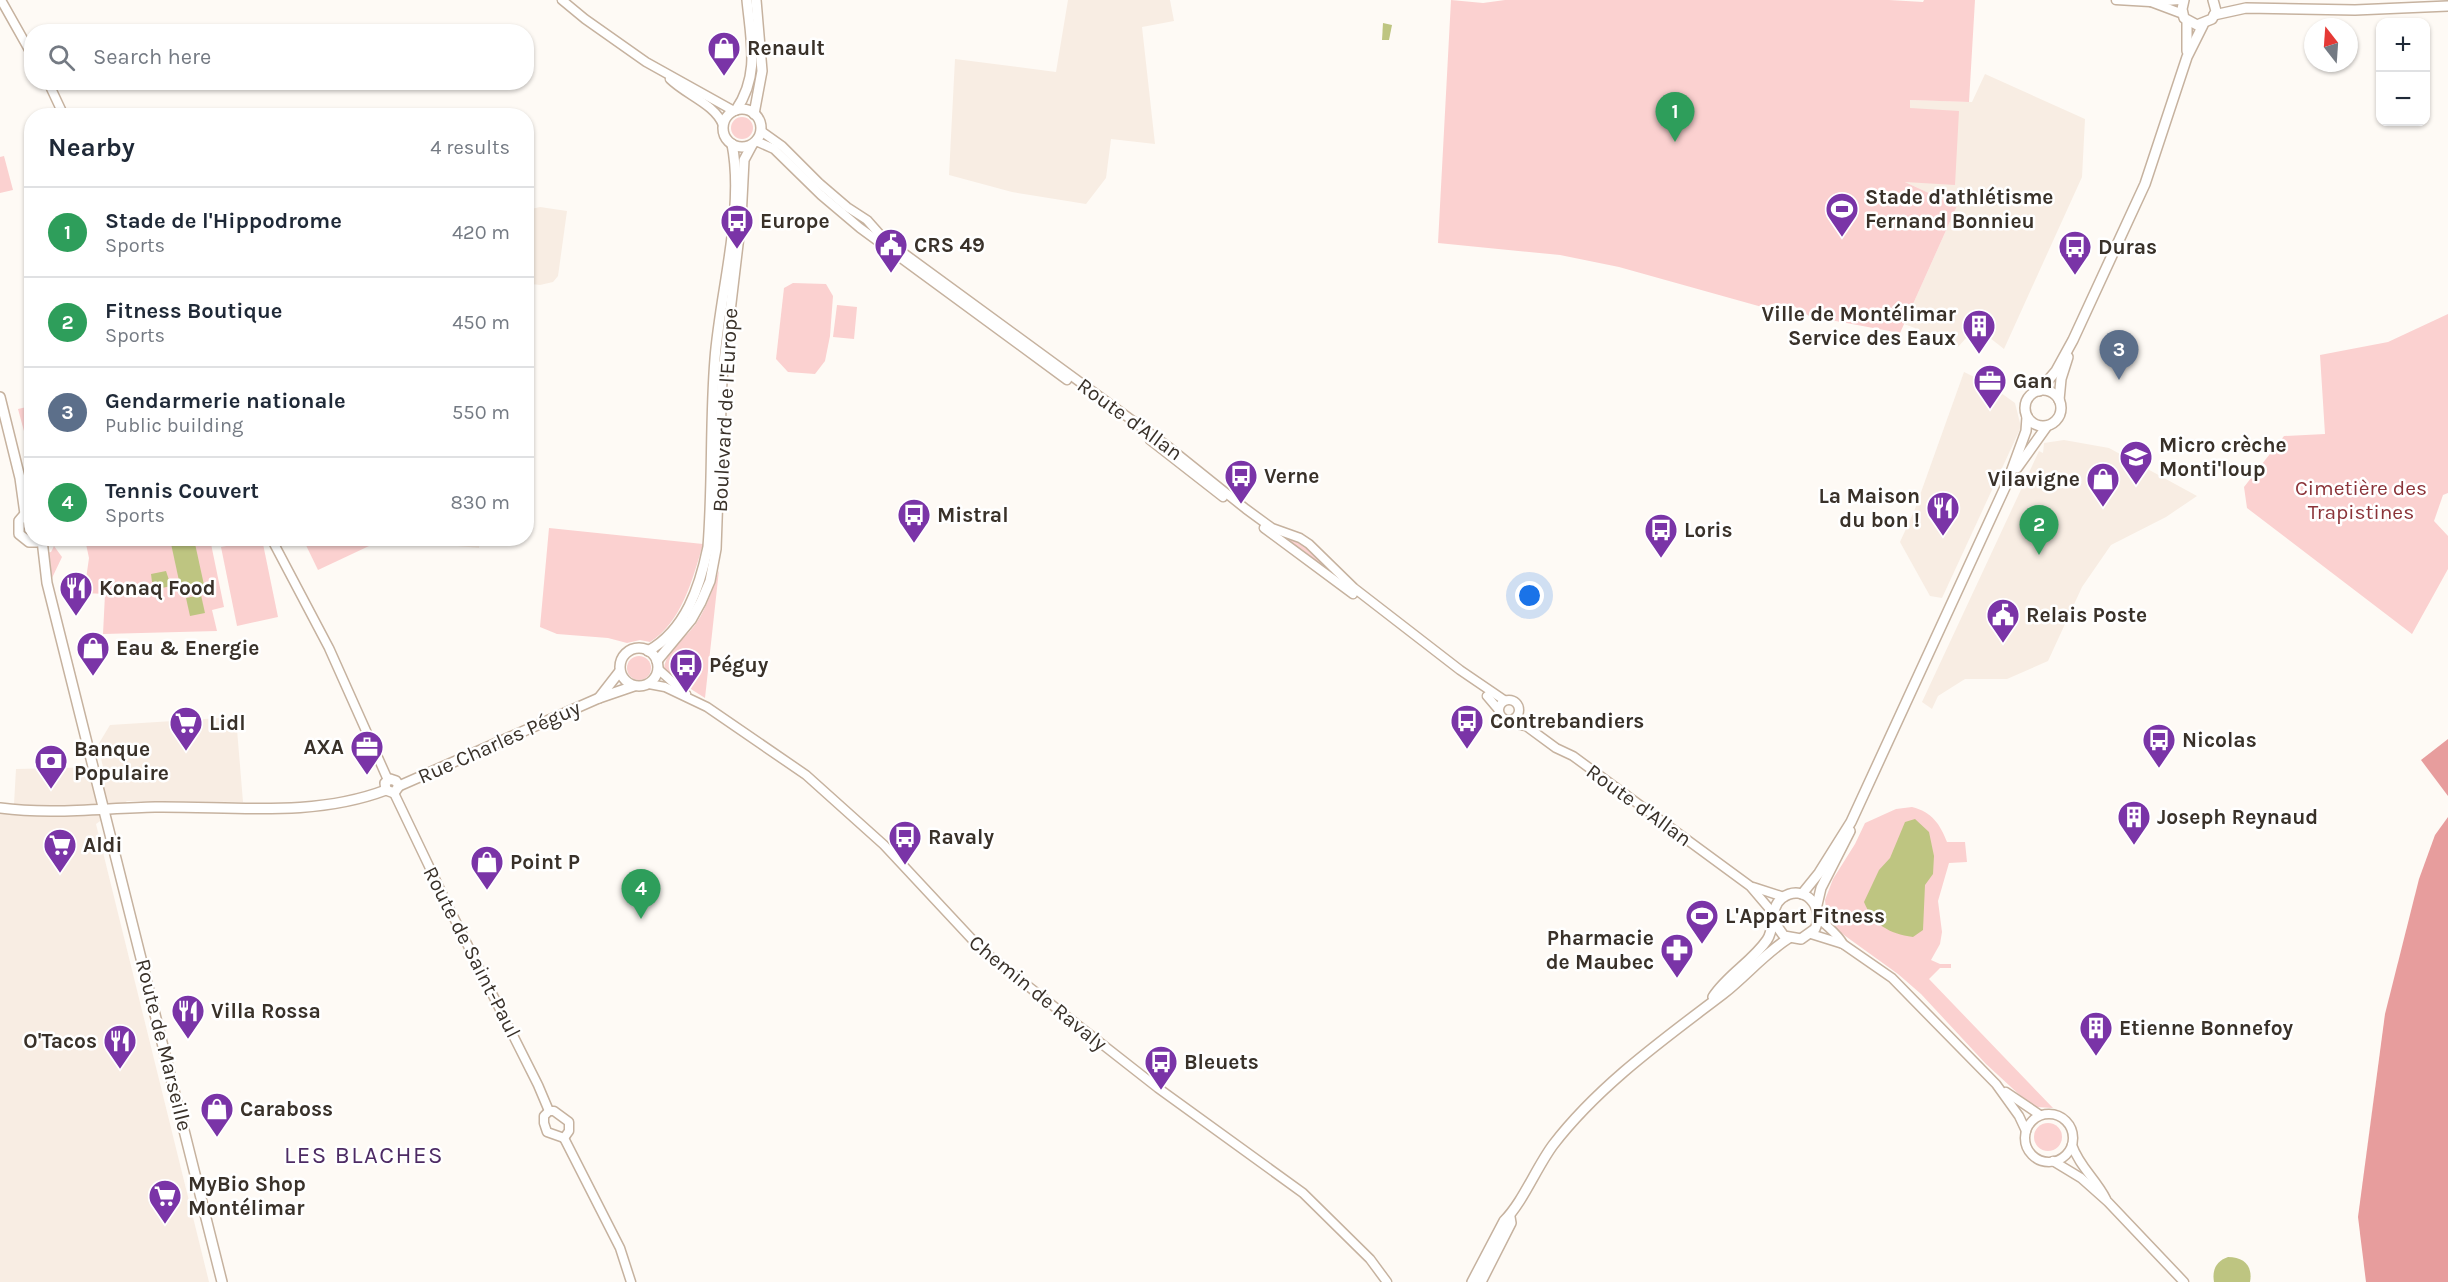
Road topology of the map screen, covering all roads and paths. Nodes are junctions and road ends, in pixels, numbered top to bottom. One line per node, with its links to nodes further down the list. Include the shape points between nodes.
1 (1, 0): 14 (street)
2 (562, 0): 16 (street)
3 (747, 0): 19 (main road, via 753,68 746,95)
4 (756, 0): 20 (main road, via 762,71)
5 (2116, 0): 8 (street)
6 (2182, 0): 8 (street); 12 (main road)
7 (2214, 1): 10 (main road); 11 (main road)
8 (2150, 2): 12 (street)
9 (2448, 6): 10 (main road, via 2355,10)
10 (2246, 8): 11 (main road)
11 (2214, 15): 13 (main road)
12 (2185, 18): 13 (main road, via 2192,24); 15 (main road)
13 (2203, 25): 15 (main road)
14 (24, 41)
15 (2187, 57): 25 (main road, via 2145,184)
16 (666, 74): 19 (street); 21 (street, via 714,111)
17 (52, 90): 18 (street)
18 (60, 108)
19 (735, 111): 20 (main road); 21 (main road)
20 (754, 114): 22 (main road)
21 (723, 125): 24 (main road)
22 (761, 131): 23 (main road); 48 (street, Route d'Allan, via 883,238 1170,448 1272,528 1309,544 1354,588)
23 (754, 143): 24 (main road, via 742,148); 42 (main road, Boulevard de l'Europe, via 744,160 722,379 717,543 710,582 691,620); 49 (street, Route d'Allan, via 774,148 860,228 1121,417 1242,513 1397,625 1492,699)
24 (732, 144): 41 (main road, Boulevard de l'Europe, via 733,214 715,357 708,547 702,575 684,615 667,638)
25 (2073, 340): 26 (main road, via 2056,371); 28 (main road)
26 (2039, 391): 28 (main road, via 2051,392); 29 (main road, via 2026,402)
27 (0, 397): 31 (main road)
28 (2059, 400): 30 (main road, via 2059,416)
29 (2027, 417): 30 (main road, via 2038,426); 32 (main road, via 2026,431)
30 (2047, 426): 32 (main road)
31 (20, 478): 33 (main road); 34 (main road)
32 (2007, 483): 54 (main road)
33 (24, 487)
34 (24, 496)
35 (24, 517): 36 (main road, via 18,530)
36 (24, 539)
37 (33, 546): 40 (main road)
38 (43, 546): 40 (main road)
39 (275, 546): 51 (street, Route de Saint-Paul, via 329,648)
40 (47, 583): 53 (main road, Route de Marseille)
41 (648, 651): 42 (main road); 43 (main road, via 629,651 622,660)
42 (658, 665): 44 (main road); 47 (street, Chemin de Ravaly)
43 (621, 671): 45 (main road, via 626,682); 46 (main road, Rue Charles Péguy)
44 (649, 684): 45 (main road); 47 (street, Chemin de Ravaly)
45 (634, 686): 46 (main road, Rue Charles Péguy)
46 (599, 698): 51 (main road, Rue Charles Péguy)
47 (693, 700): 76 (street, Chemin de Ravaly, via 806,775 884,845 976,945 1158,1088 1303,1193)
48 (1504, 700): 49 (street); 50 (street, via 1516,703)
49 (1498, 709): 50 (street, via 1503,718)
50 (1515, 716): 55 (street, Route d'Allan)
51 (392, 787): 53 (main road, Rue Charles Péguy, via 354,801 292,808); 66 (street, Route de Saint-Paul)
52 (0, 808): 53 (main road, Rue Charles Péguy)
53 (104, 809): 74 (main road, Route de Marseille)
54 (1851, 822): 56 (main road); 58 (main road)
55 (1750, 886): 57 (street, Route d'Allan); 59 (street, Route d'Allan)
56 (1802, 894): 57 (main road); 58 (main road)
57 (1784, 897): 59 (main road, via 1775,907)
58 (1817, 905): 60 (main road)
59 (1774, 918): 62 (main road, via 1779,932); 64 (main road, via 1769,938)
60 (1820, 918): 61 (main road); 63 (street)
61 (1811, 934): 62 (main road, via 1801,939); 63 (street)
62 (1789, 938): 64 (main road)
63 (1843, 944): 65 (street, via 1892,978)
64 (1710, 1002): 73 (main road, via 1575,1120 1554,1144)
65 (1996, 1084): 67 (street); 68 (street)
66 (549, 1111): 69 (street, via 569,1122); 69 (street, via 544,1116 547,1132)
67 (2040, 1115): 68 (street); 70 (street, via 2054,1114 2066,1121 2073,1135)
68 (2026, 1131): 71 (street, via 2025,1143 2032,1154 2044,1161)
69 (564, 1138): 75 (street, via 620,1248)
70 (2072, 1145): 71 (street, via 2067,1154); 72 (street, via 2077,1159)
71 (2054, 1161): 72 (street)
72 (2108, 1202): 79 (street)
73 (1510, 1215): 77 (main road); 78 (main road, via 1511,1223)
74 (222, 1282)
75 (631, 1282)
76 (1388, 1282)
77 (1472, 1282)
78 (1481, 1282)
79 (2184, 1282)

